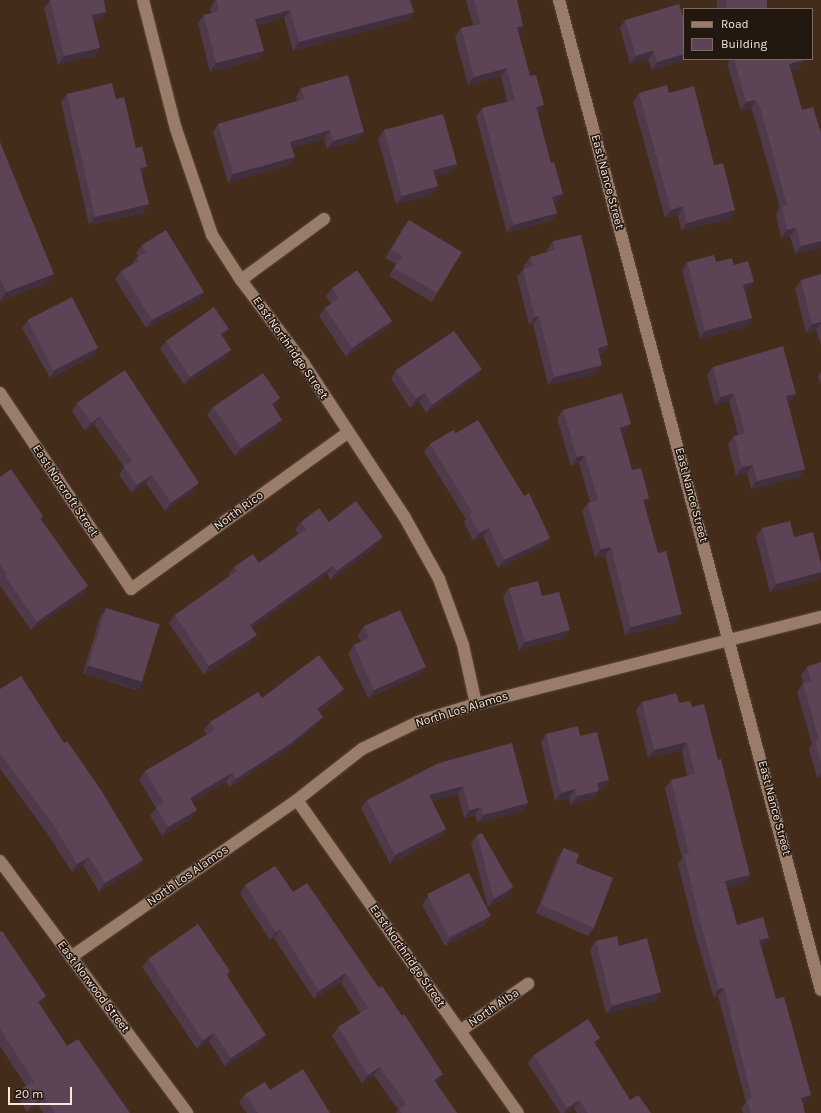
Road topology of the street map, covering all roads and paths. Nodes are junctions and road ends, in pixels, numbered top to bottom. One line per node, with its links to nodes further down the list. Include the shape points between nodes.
1 (143, 0): 4 (street, East Northridge Street, via 191,180 212,236)
2 (559, 0): 9 (street, East Nance Street)
3 (324, 219): 4 (street)
4 (241, 280): 6 (street, East Northridge Street, via 304,364)
5 (0, 393): 7 (street, East Norcroft Street)
6 (347, 433): 7 (street, North Rico); 10 (street, East Northridge Street, via 404,516 439,579 463,645)
7 (131, 589)
8 (821, 617): 9 (street, North Los Alamos)
9 (730, 641): 10 (street, North Los Alamos); 15 (street, East Nance Street)
10 (476, 704): 11 (street, North Los Alamos, via 420,721 362,749)
11 (297, 800): 13 (street, North Los Alamos); 16 (street, East Northridge Street)
12 (0, 861): 13 (street, East Norwood Street)
13 (71, 957): 17 (street, East Norwood Street)
14 (528, 984): 16 (street, North Alba)
15 (821, 990)
16 (460, 1031): 18 (street, East Northridge Street)
17 (187, 1113)
18 (518, 1113)

